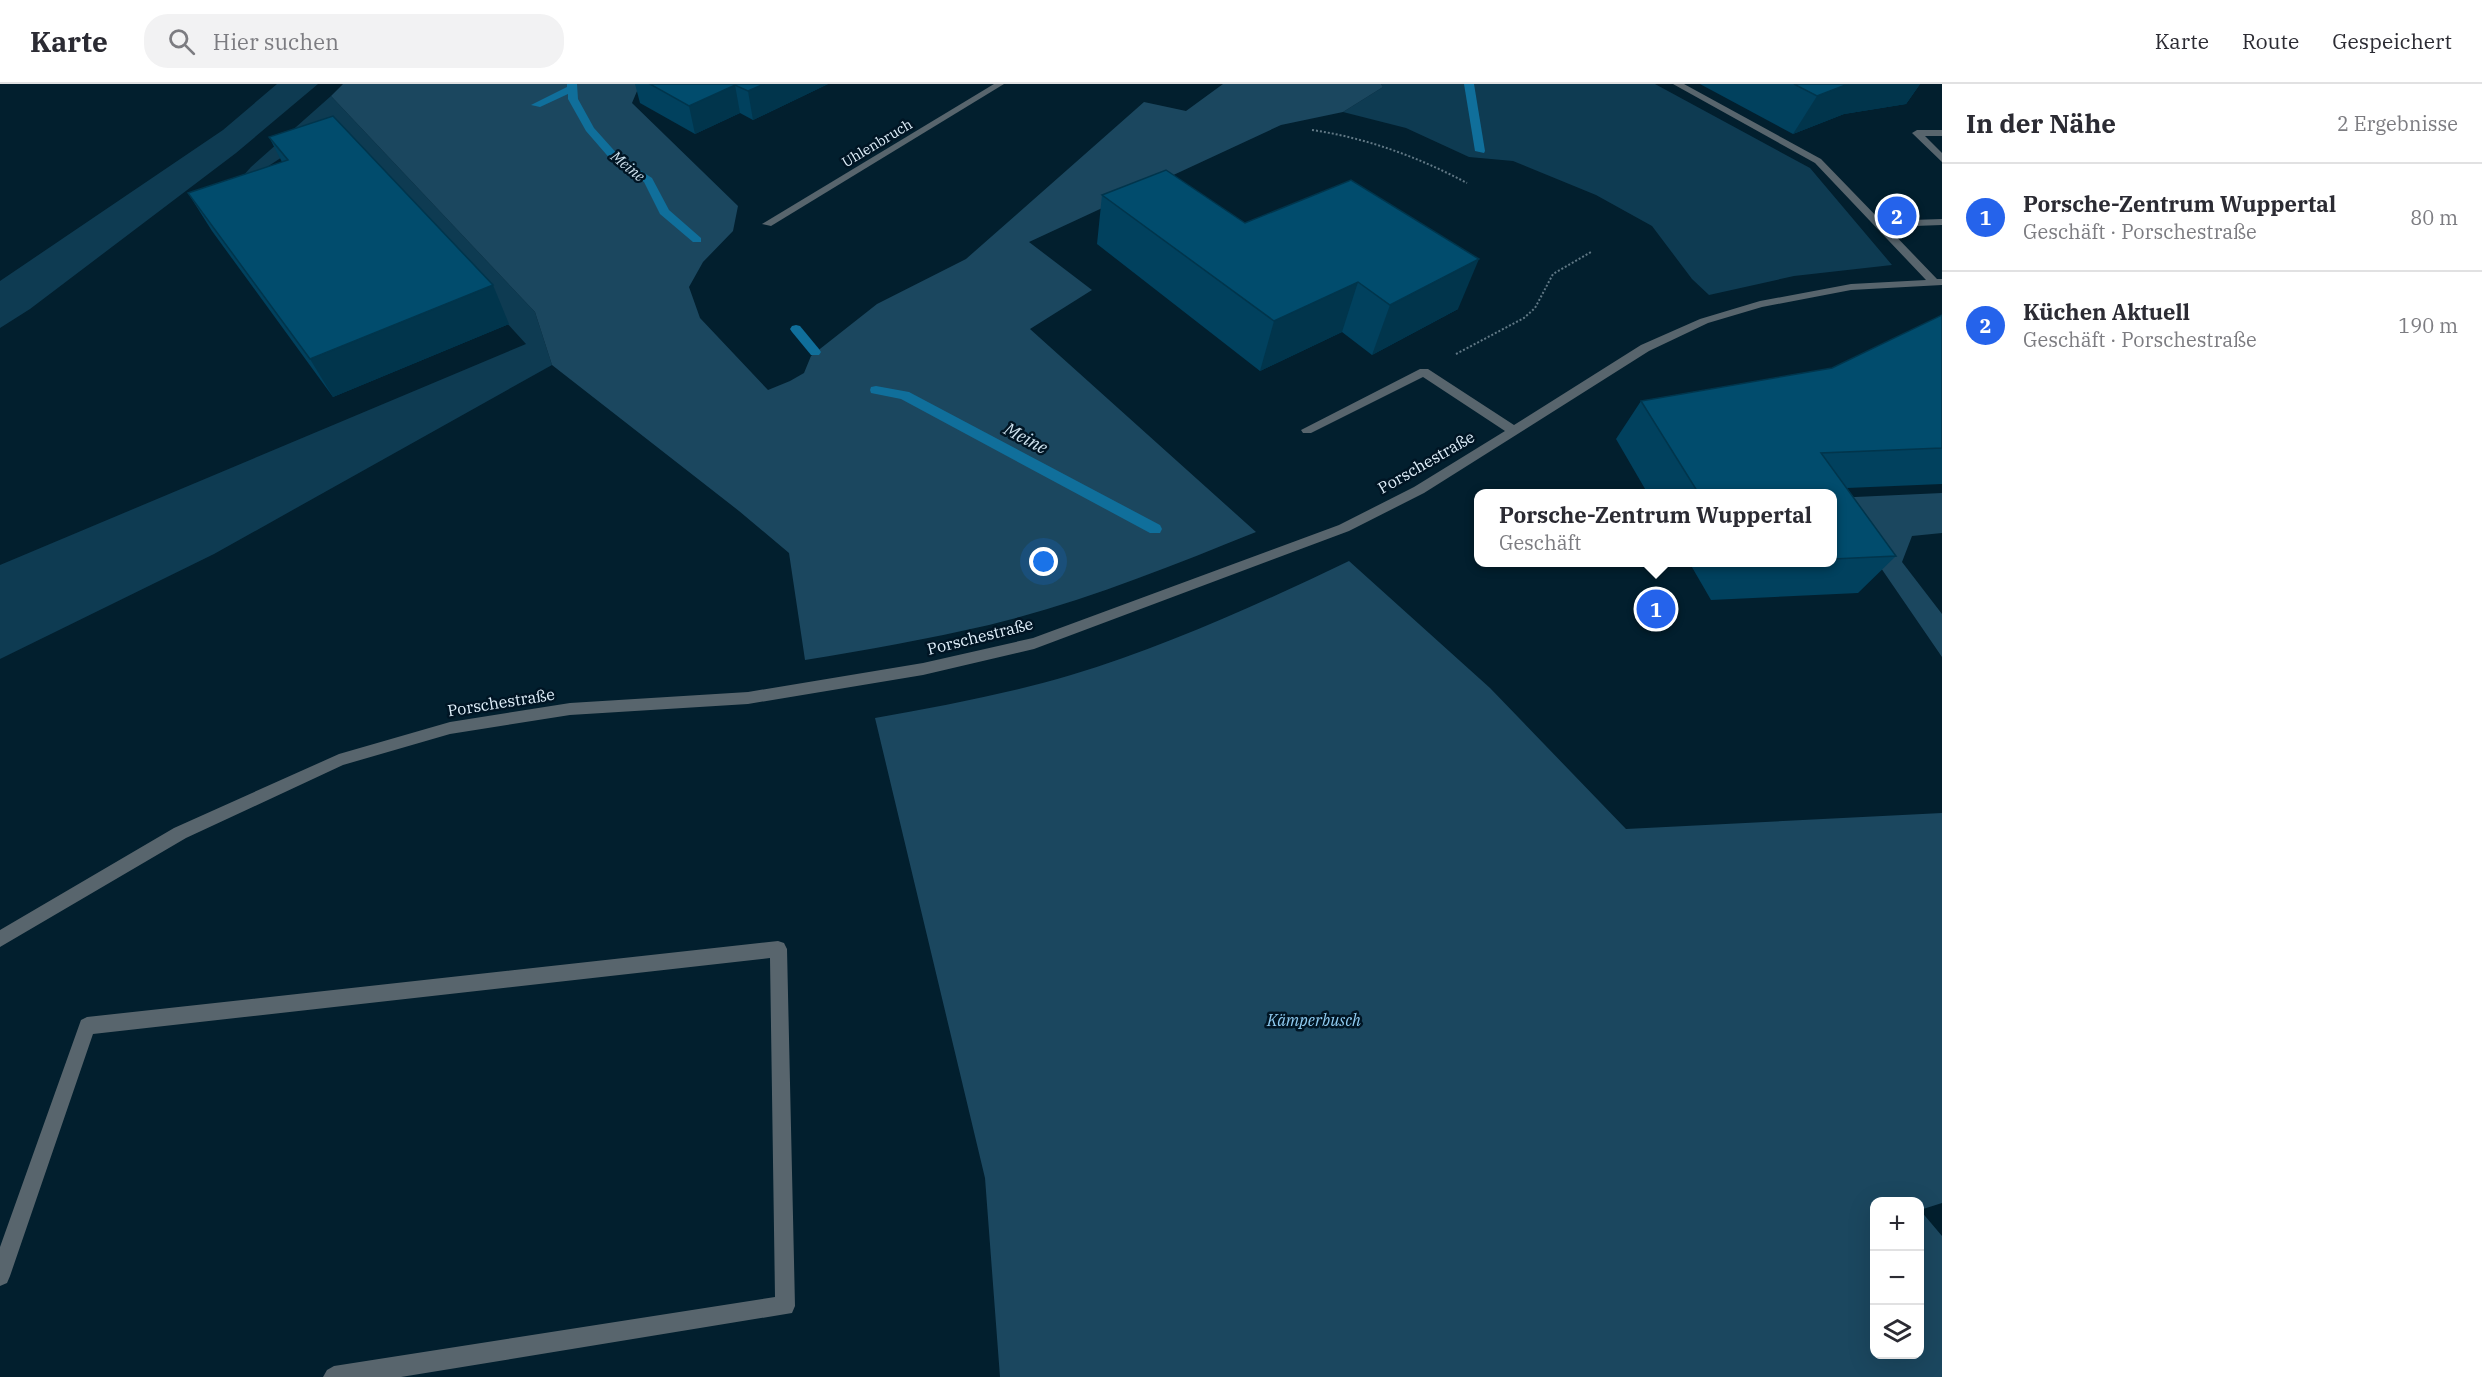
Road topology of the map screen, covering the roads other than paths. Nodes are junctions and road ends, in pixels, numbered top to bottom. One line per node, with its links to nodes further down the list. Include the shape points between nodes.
1 (1000, 84): 6 (street, Uhlenbruch)
2 (1677, 84): 7 (street, via 1818,161)
3 (1942, 133): 4 (street, via 1917,133)
4 (1942, 159)
5 (1942, 222): 7 (street)
6 (767, 224)
7 (1876, 224): 8 (street)
8 (1938, 282): 10 (street, Porschestraße, via 1840,289 1760,304 1704,321 1645,348)
9 (1307, 430): 10 (street, via 1424,372)
10 (1514, 431): 11 (street, Porschestraße, via 1419,490 1344,528 1034,643 923,669 748,698 570,709 450,728 339,760 180,833)
11 (0, 939)
12 (0, 1276): 13 (street, via 87,1026 778,949 784,1306)
13 (334, 1377)

